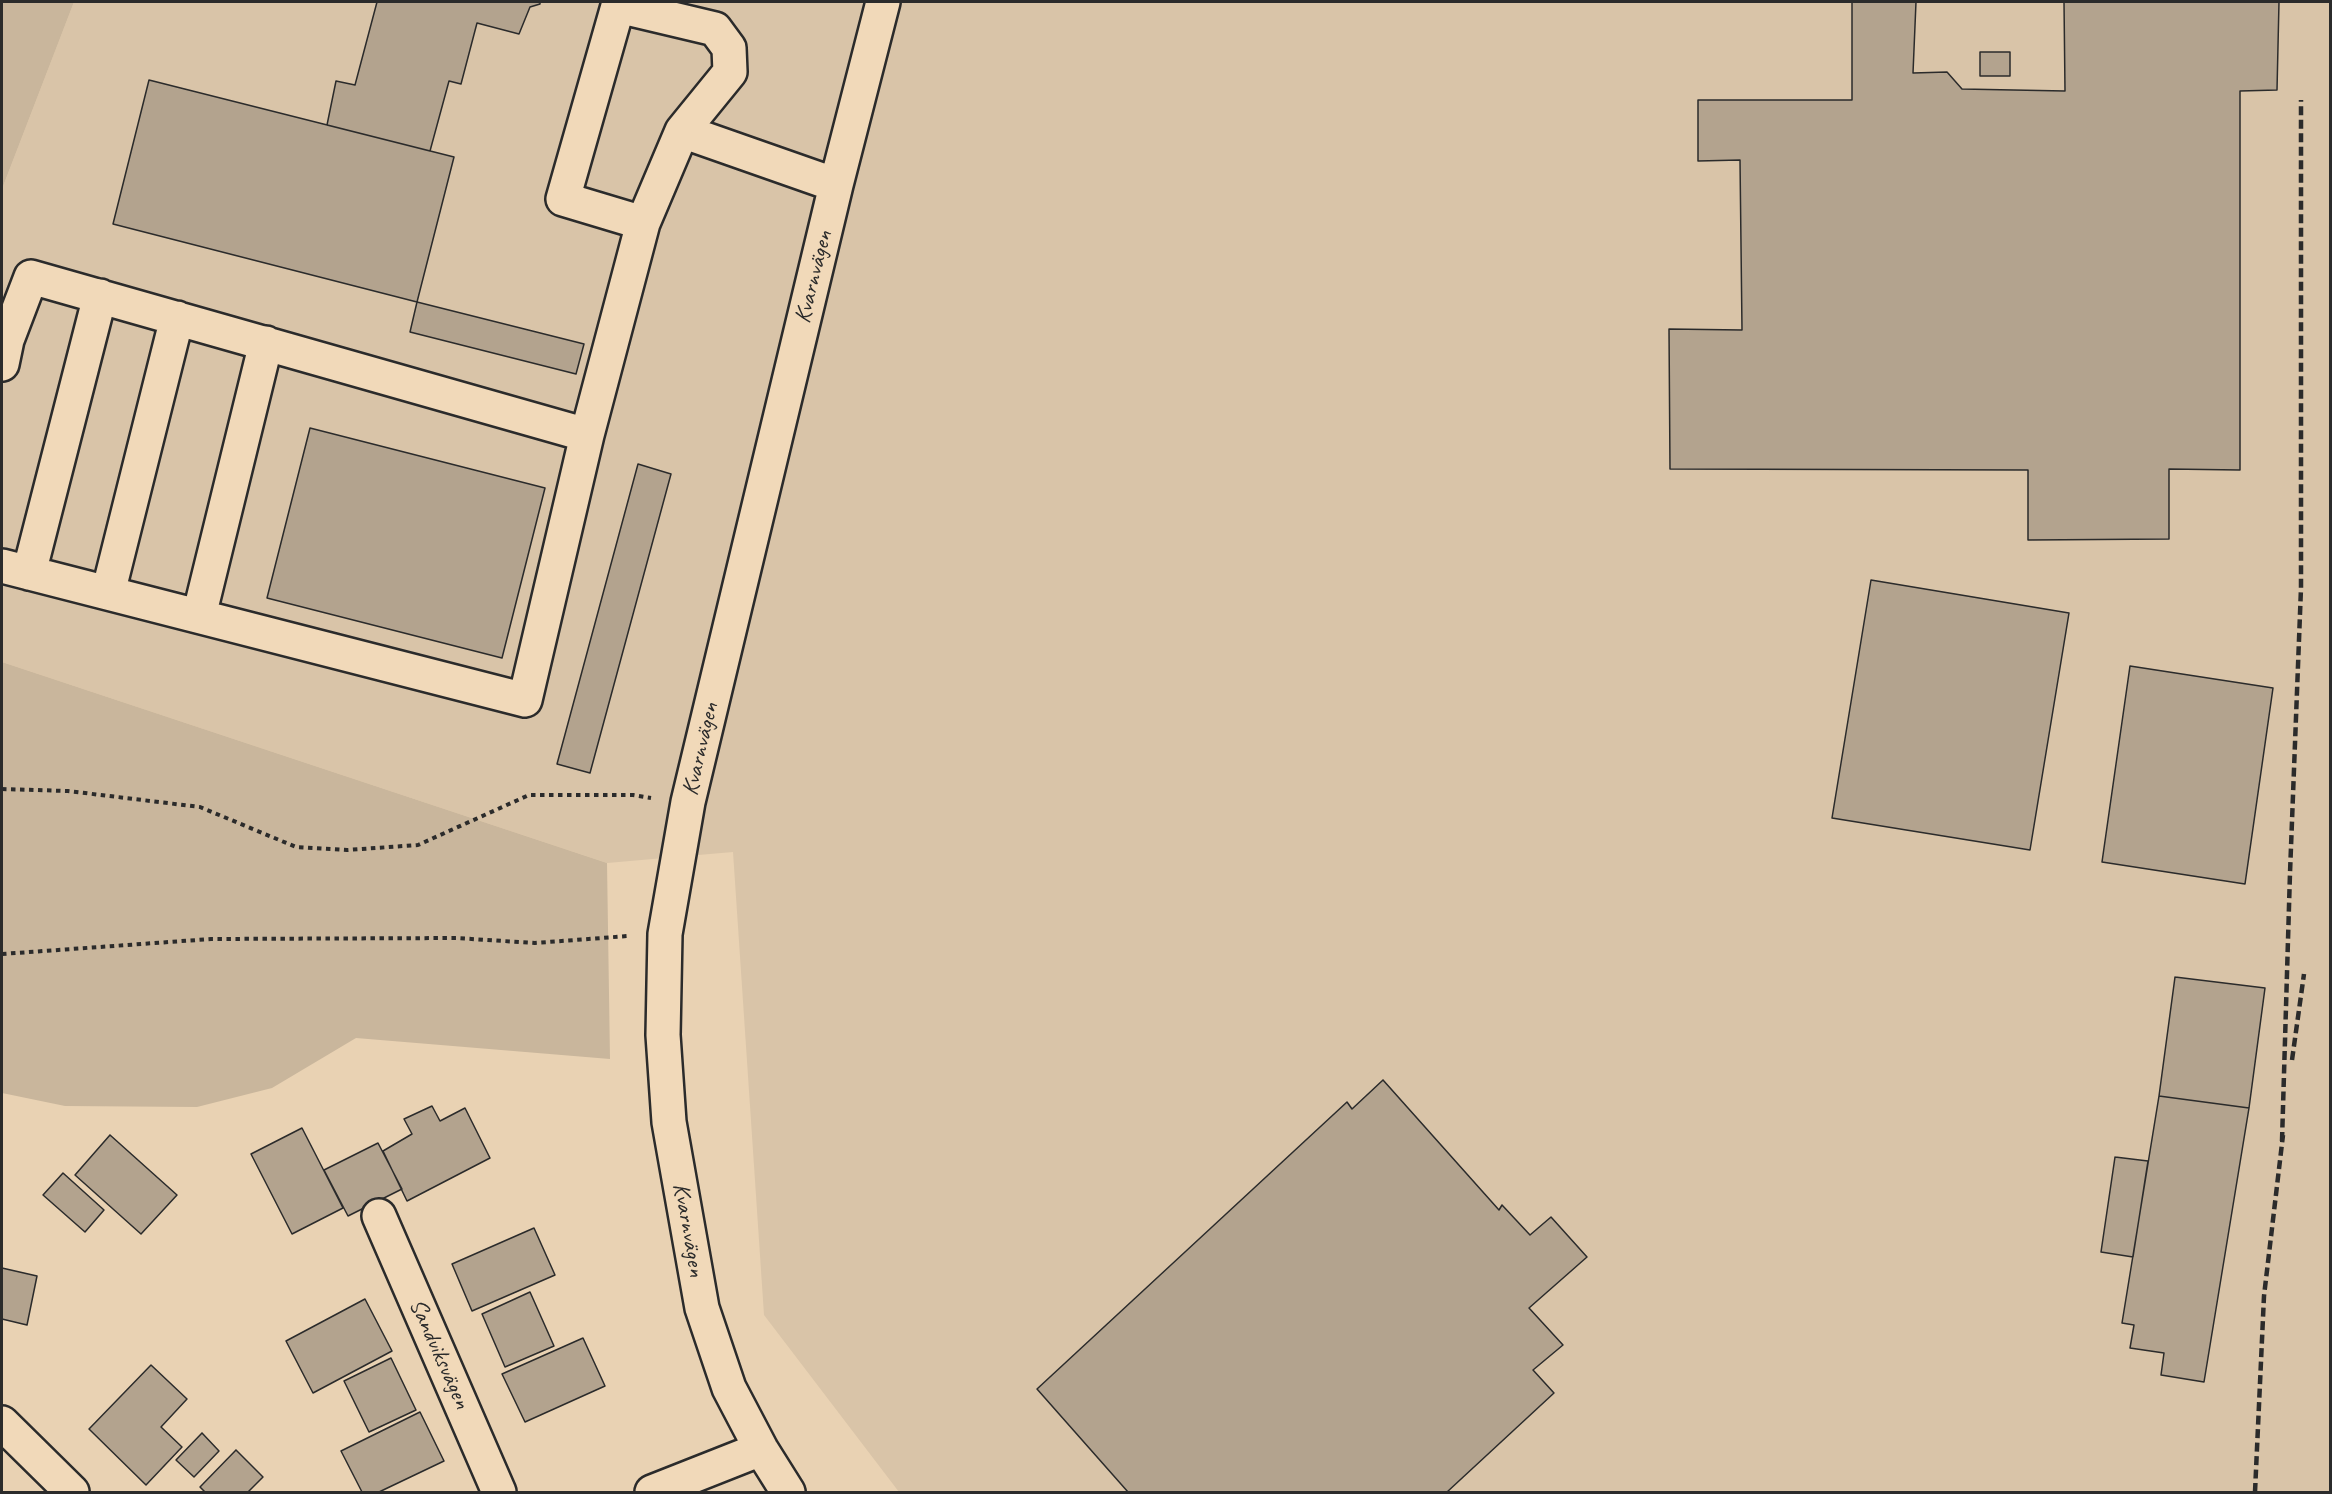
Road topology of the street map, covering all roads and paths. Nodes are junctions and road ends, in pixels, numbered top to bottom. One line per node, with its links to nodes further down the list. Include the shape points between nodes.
1 (883, 2): 3 (street, Kvarnvägen)
2 (682, 131): 3 (street); 4 (street); 4 (street, via 730,72 729,48 715,29 618,6 563,199)
3 (836, 185): 14 (street, Kvarnvägen)
4 (643, 223): 9 (street)
5 (100, 296): 6 (street); 8 (street, via 31,277); 10 (street)
6 (177, 318): 7 (street); 11 (street)
7 (266, 343): 9 (street); 12 (street)
8 (2, 364)
9 (587, 435): 12 (street, via 525,700)
10 (16, 570): 11 (street)
11 (108, 593): 12 (street)
12 (199, 616)
13 (2, 789): 14 (path, via 68,791 200,807 296,847 346,850 418,845 530,795 633,795)
14 (688, 802): 15 (street, Kvarnvägen)
15 (665, 934): 16 (path, via 535,943 456,938 211,939); 19 (street, Kvarnvägen, via 663,1035 668,1112 689,1239 702,1308 729,1388)
16 (2, 954)
17 (379, 1216): 21 (street, Sandviksvägen)
18 (2, 1423): 20 (street)
19 (761, 1449): 22 (street); 23 (street, Kvarnvägen)
20 (72, 1492)
21 (499, 1492)
22 (652, 1492)
23 (788, 1492)

